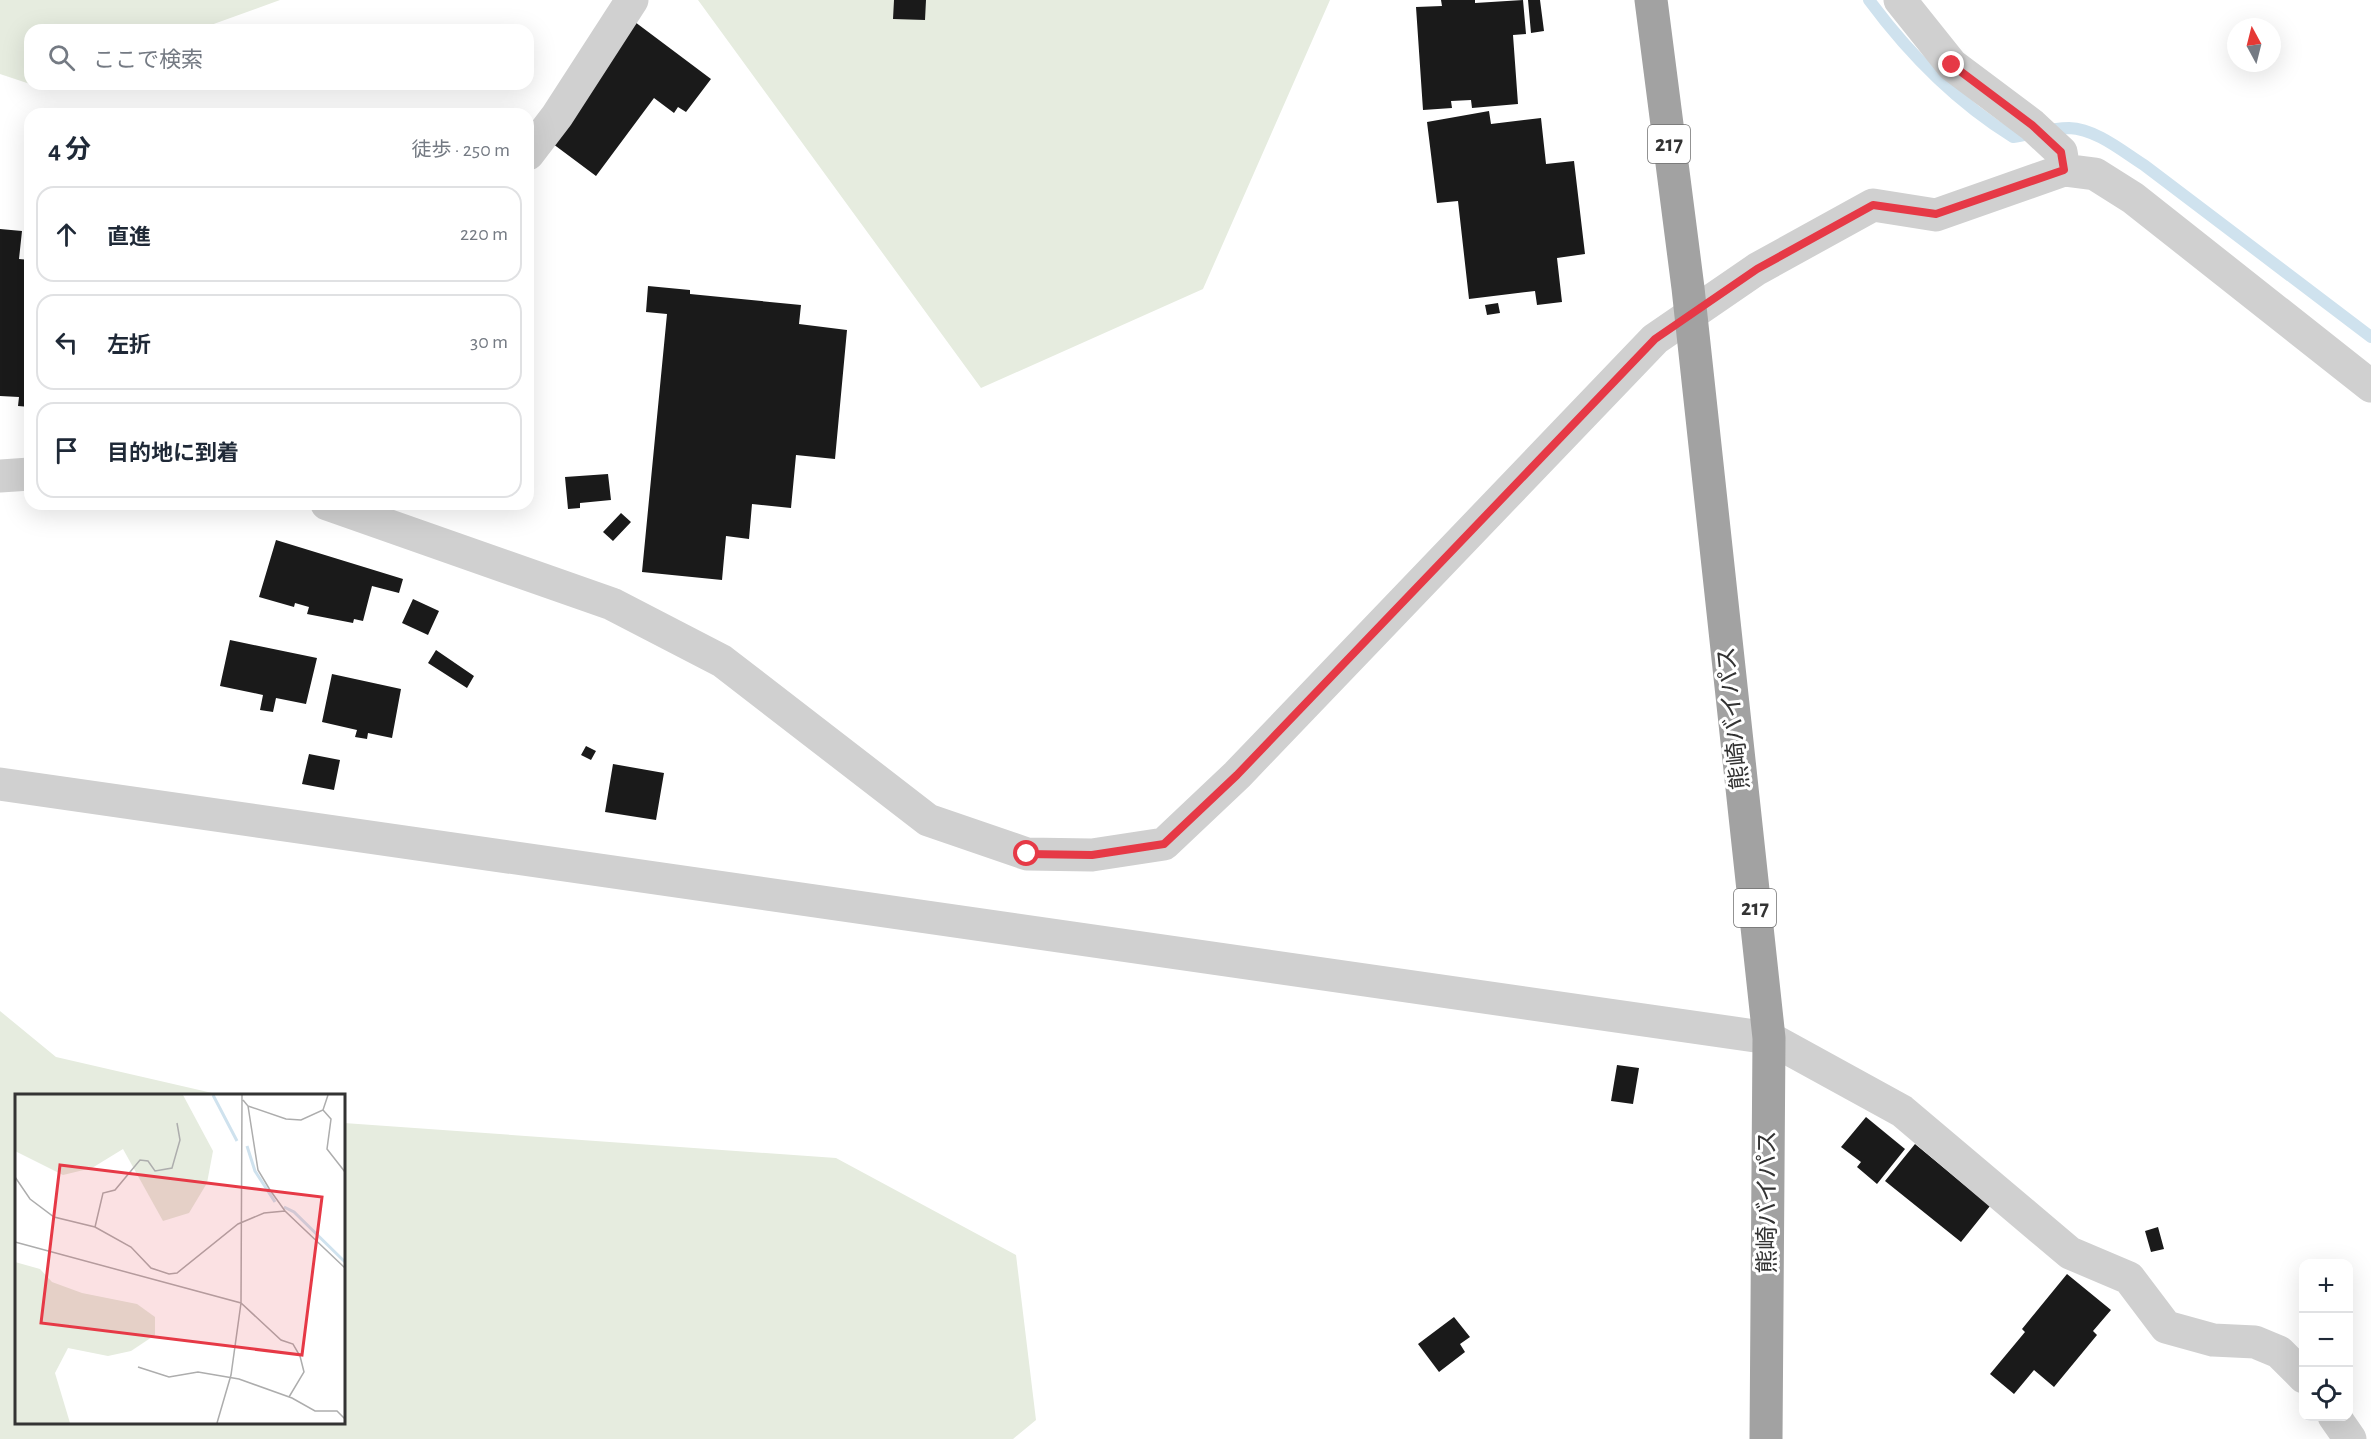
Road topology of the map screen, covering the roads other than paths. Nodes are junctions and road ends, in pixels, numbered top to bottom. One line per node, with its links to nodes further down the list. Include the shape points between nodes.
1 (632, 0): 4 (street)
2 (1652, 0): 12 (highway, 熊崎バイパス / 217, via 1688,288)
3 (1900, 0): 5 (street, via 1952,65 2032,125)
4 (534, 146)
5 (2062, 161): 6 (street, via 2095,174 2133,198); 10 (street, via 1936,214 1873,205 1757,269 1655,339 1237,775 1164,844 1092,855 1027,854 928,820 722,661 612,604 492,564)
6 (2371, 386)
7 (24, 474): 8 (street)
8 (0, 476)
9 (364, 510): 10 (street)
10 (383, 513)
11 (0, 784): 12 (street)
12 (1769, 1038): 13 (street, via 1902,1111 2070,1253 2129,1278 2166,1327 2213,1340 2255,1342 2279,1352); 15 (highway, 熊崎バイパス / 217)
13 (2299, 1372)
14 (2337, 1421): 16 (street)
15 (1766, 1439)
16 (2350, 1439)

